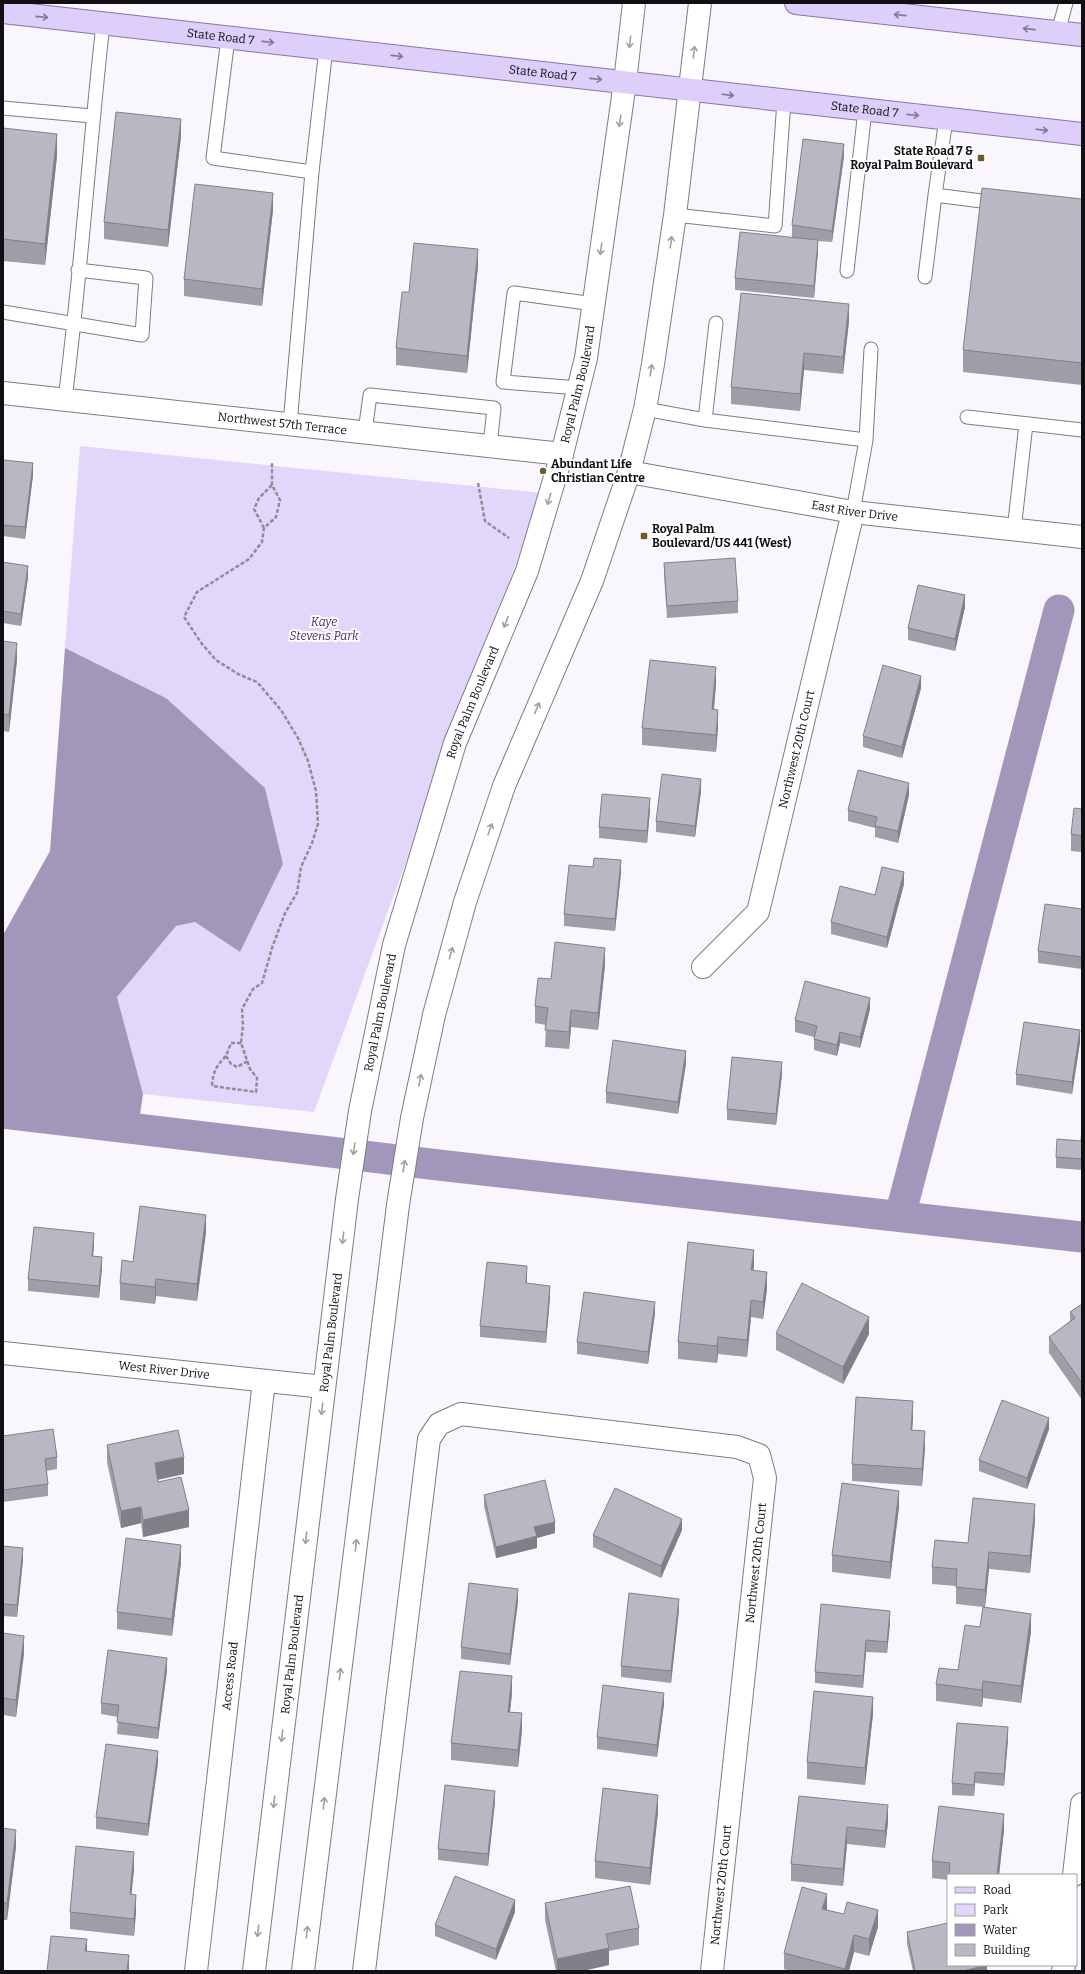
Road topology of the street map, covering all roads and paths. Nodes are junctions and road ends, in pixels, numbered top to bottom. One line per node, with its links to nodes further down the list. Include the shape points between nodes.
1 (634, 3): 11 (main road, Royal Palm Boulevard, one-way to 11)
2 (700, 3): 12 (main road, one-way to 2)
3 (796, 3): 7 (main road, one-way to 3)
4 (1066, 3): 7 (lane)
5 (3, 12): 6 (main road, State Road 7, one-way to 6)
6 (102, 24): 9 (main road, State Road 7); 16 (lane)
7 (1058, 32): 8 (main road)
8 (1082, 35)
9 (228, 38): 10 (main road, State Road 7, one-way to 10); 19 (lane, via 212,158)
10 (326, 48): 11 (main road, State Road 7, one-way to 11); 19 (lane)
11 (625, 82): 12 (main road, State Road 7); 26 (main road, Royal Palm Boulevard, one-way to 26)
12 (690, 90): 13 (main road, State Road 7, one-way to 13); 22 (main road)
13 (784, 101): 15 (main road, State Road 7); 22 (lane, via 775,226)
14 (3, 108): 16 (lane)
15 (865, 110): 17 (main road, State Road 7, one-way to 17); 24 (lane)
16 (92, 116): 23 (lane)
17 (946, 119): 18 (main road, State Road 7, one-way to 18); 20 (lane)
18 (1082, 134)
19 (312, 172): 37 (lane)
20 (935, 195): 21 (lane); 25 (lane)
21 (1012, 205)
22 (675, 215): 34 (main road, one-way to 22)
23 (78, 270): 29 (lane); 29 (lane, via 146,278 142,335)
24 (847, 271)
25 (925, 277)
26 (594, 304): 31 (main road, Royal Palm Boulevard); 31 (lane, via 514,293 503,382)
27 (3, 312): 29 (lane)
28 (716, 323): 36 (lane)
29 (74, 325): 33 (lane)
30 (871, 349): 41 (lane)
31 (579, 388): 43 (main road, Royal Palm Boulevard)
32 (3, 392): 33 (main road, Northwest 57th Terrace)
33 (65, 399): 37 (main road, Northwest 57th Terrace)
34 (645, 409): 36 (lane); 45 (main road)
35 (966, 417): 38 (lane)
36 (705, 420): 41 (lane)
37 (290, 424): 40 (main road, Northwest 57th Terrace)
38 (1026, 424): 39 (lane); 50 (lane)
39 (1082, 430)
40 (365, 432): 42 (main road, Northwest 57th Terrace); 42 (lane, via 370,395 494,408)
41 (866, 440): 48 (lane)
42 (490, 446): 43 (main road, Northwest 57th Terrace)
43 (562, 454): 59 (main road, Royal Palm Boulevard, one-way to 59, via 527,570 455,743 394,945 360,1111)
44 (272, 462): 47 (path)
45 (629, 472): 48 (main road, East River Drive); 64 (main road, one-way to 45, via 398,1205 412,1118 434,1015 470,888 504,786 592,581)
46 (478, 483): 52 (path, via 485,521)
47 (272, 485): 49 (path, via 280,500 276,517); 49 (path, via 259,498 254,508)
48 (853, 512): 50 (main road, East River Drive); 53 (main road, Northwest 20th Court, via 758,912)
49 (264, 528): 54 (path, via 262,542 249,559 197,592 184,617 216,660 257,682 281,710 308,761 316,791 316,831 301,867 297,893 285,913 262,983 253,989 242,1009)
50 (1014, 530): 51 (main road, East River Drive)
51 (1082, 538)
52 (515, 542)
53 (704, 967)
54 (241, 1043): 55 (path, via 231,1043); 56 (path)
55 (226, 1056): 56 (path, via 231,1064 237,1067); 56 (path, via 216,1066 212,1086 256,1092 257,1078)
56 (248, 1061)
57 (3, 1353): 58 (main road, West River Drive)
58 (264, 1381): 59 (main road, West River Drive); 62 (main road, Access Road)
59 (324, 1388): 63 (main road, Royal Palm Boulevard, one-way to 63)
60 (1082, 1804): 61 (main road)
61 (1074, 1874)
62 (196, 1971)
63 (254, 1971)
64 (303, 1971)
65 (364, 1971): 66 (main road, Northwest 20th Court, via 429,1439 439,1424 461,1414 737,1447 759,1455 765,1478)
66 (712, 1971)

